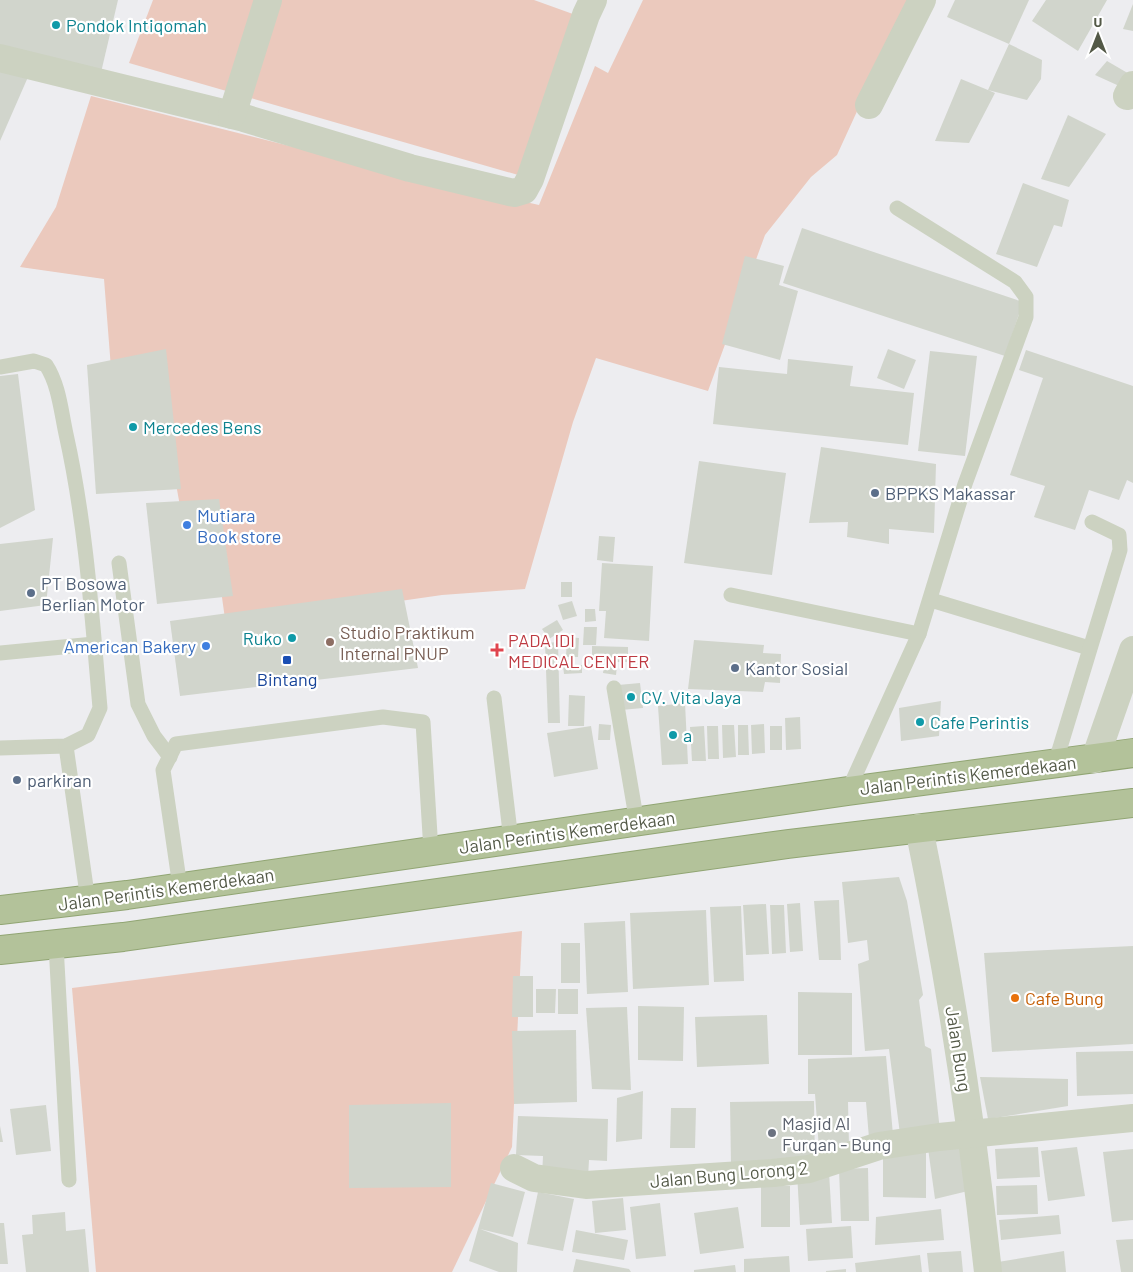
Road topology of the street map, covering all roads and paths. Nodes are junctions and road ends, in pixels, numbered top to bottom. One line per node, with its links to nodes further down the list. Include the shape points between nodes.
1 (268, 0): 6 (street)
2 (593, 0): 6 (street, via 524,190 514,193 410,168)
3 (922, 0): 5 (street)
4 (0, 58): 6 (street)
5 (869, 105)
6 (232, 114)
7 (897, 208): 12 (lane, via 1014,282 1026,297 1026,317 966,484)
8 (0, 367): 14 (lane, via 34,361 46,365 51,373 76,477)
9 (1092, 522): 15 (lane, via 1119,535 1120,550)
10 (119, 563): 23 (lane, via 138,704 154,736)
11 (731, 595): 13 (lane)
12 (931, 600): 13 (lane); 15 (lane)
13 (918, 634): 26 (lane)
14 (94, 644): 17 (lane); 20 (lane, via 100,708 88,735)
15 (1089, 648): 25 (lane)
16 (1133, 650): 24 (street)
17 (0, 653)
18 (614, 688): 28 (lane)
19 (494, 698): 30 (lane)
20 (66, 746): 21 (lane); 33 (lane)
21 (0, 748)
22 (1133, 753): 24 (highway, Jalan Perintis Kemerdekaan)
23 (170, 757): 31 (lane, via 176,744 383,718 423,722); 32 (lane, via 163,770)
24 (1095, 759): 25 (highway, Jalan Perintis Kemerdekaan)
25 (1055, 764): 26 (highway, Jalan Perintis Kemerdekaan)
26 (848, 791): 28 (highway, Jalan Perintis Kemerdekaan)
27 (1133, 803): 29 (highway)
28 (637, 823): 30 (highway, Jalan Perintis Kemerdekaan)
29 (918, 828): 35 (highway); 38 (street, Jalan Bung, via 940,932)
30 (511, 840): 31 (highway, Jalan Perintis Kemerdekaan)
31 (431, 851): 32 (highway, Jalan Perintis Kemerdekaan)
32 (180, 887): 33 (highway, Jalan Perintis Kemerdekaan)
33 (88, 901): 34 (highway, Jalan Perintis Kemerdekaan)
34 (0, 910)
35 (56, 945): 36 (highway); 40 (lane)
36 (0, 950)
37 (1133, 1118): 38 (street, Jalan Bung Lorong 2)
38 (972, 1135): 39 (street, Jalan Bung Lorong 2, via 879,1146 809,1169 773,1173 586,1185 534,1178); 41 (street, Jalan Bung)
39 (514, 1168)
40 (69, 1180)
41 (988, 1272)

